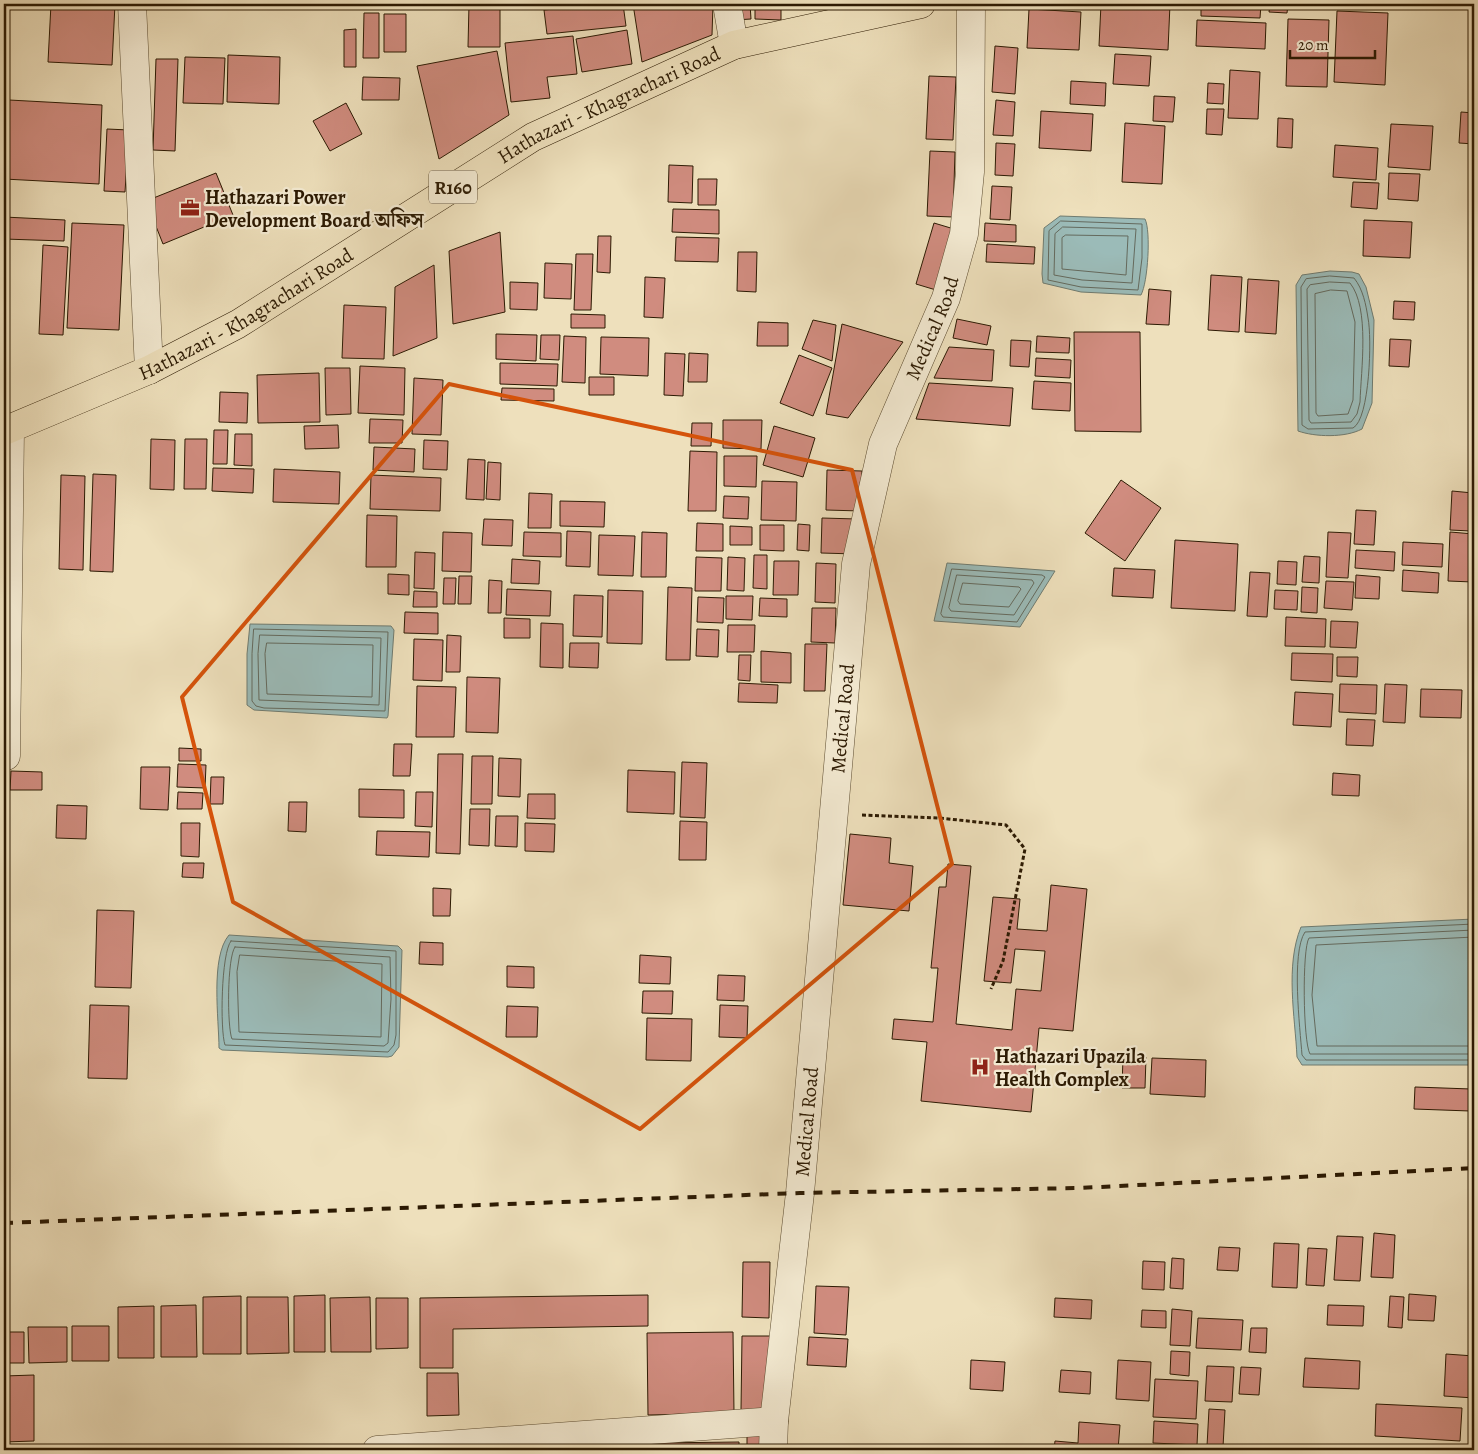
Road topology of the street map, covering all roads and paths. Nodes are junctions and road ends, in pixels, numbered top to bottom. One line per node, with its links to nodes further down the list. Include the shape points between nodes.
1 (132, 4): 6 (street)
2 (727, 4): 5 (street)
3 (921, 4): 5 (main road, Hathazari - Khagrachari Road / R160)
4 (971, 4): 9 (street, Medical Road, via 970,172 964,234 946,298 882,444 856,564)
5 (734, 45): 6 (main road, Hathazari - Khagrachari Road / R160, via 533,137 238,324)
6 (149, 370): 7 (main road, Hathazari - Khagrachari Road / R160)
7 (7, 430): 8 (street)
8 (6, 756)
9 (834, 814): 10 (path, via 939,818 1006,825 1025,849 1003,961); 11 (street, Medical Road, via 800,1193)
10 (991, 989)
11 (774, 1421): 12 (street); 13 (street, Medical Road)
12 (377, 1450)
13 (773, 1450)

